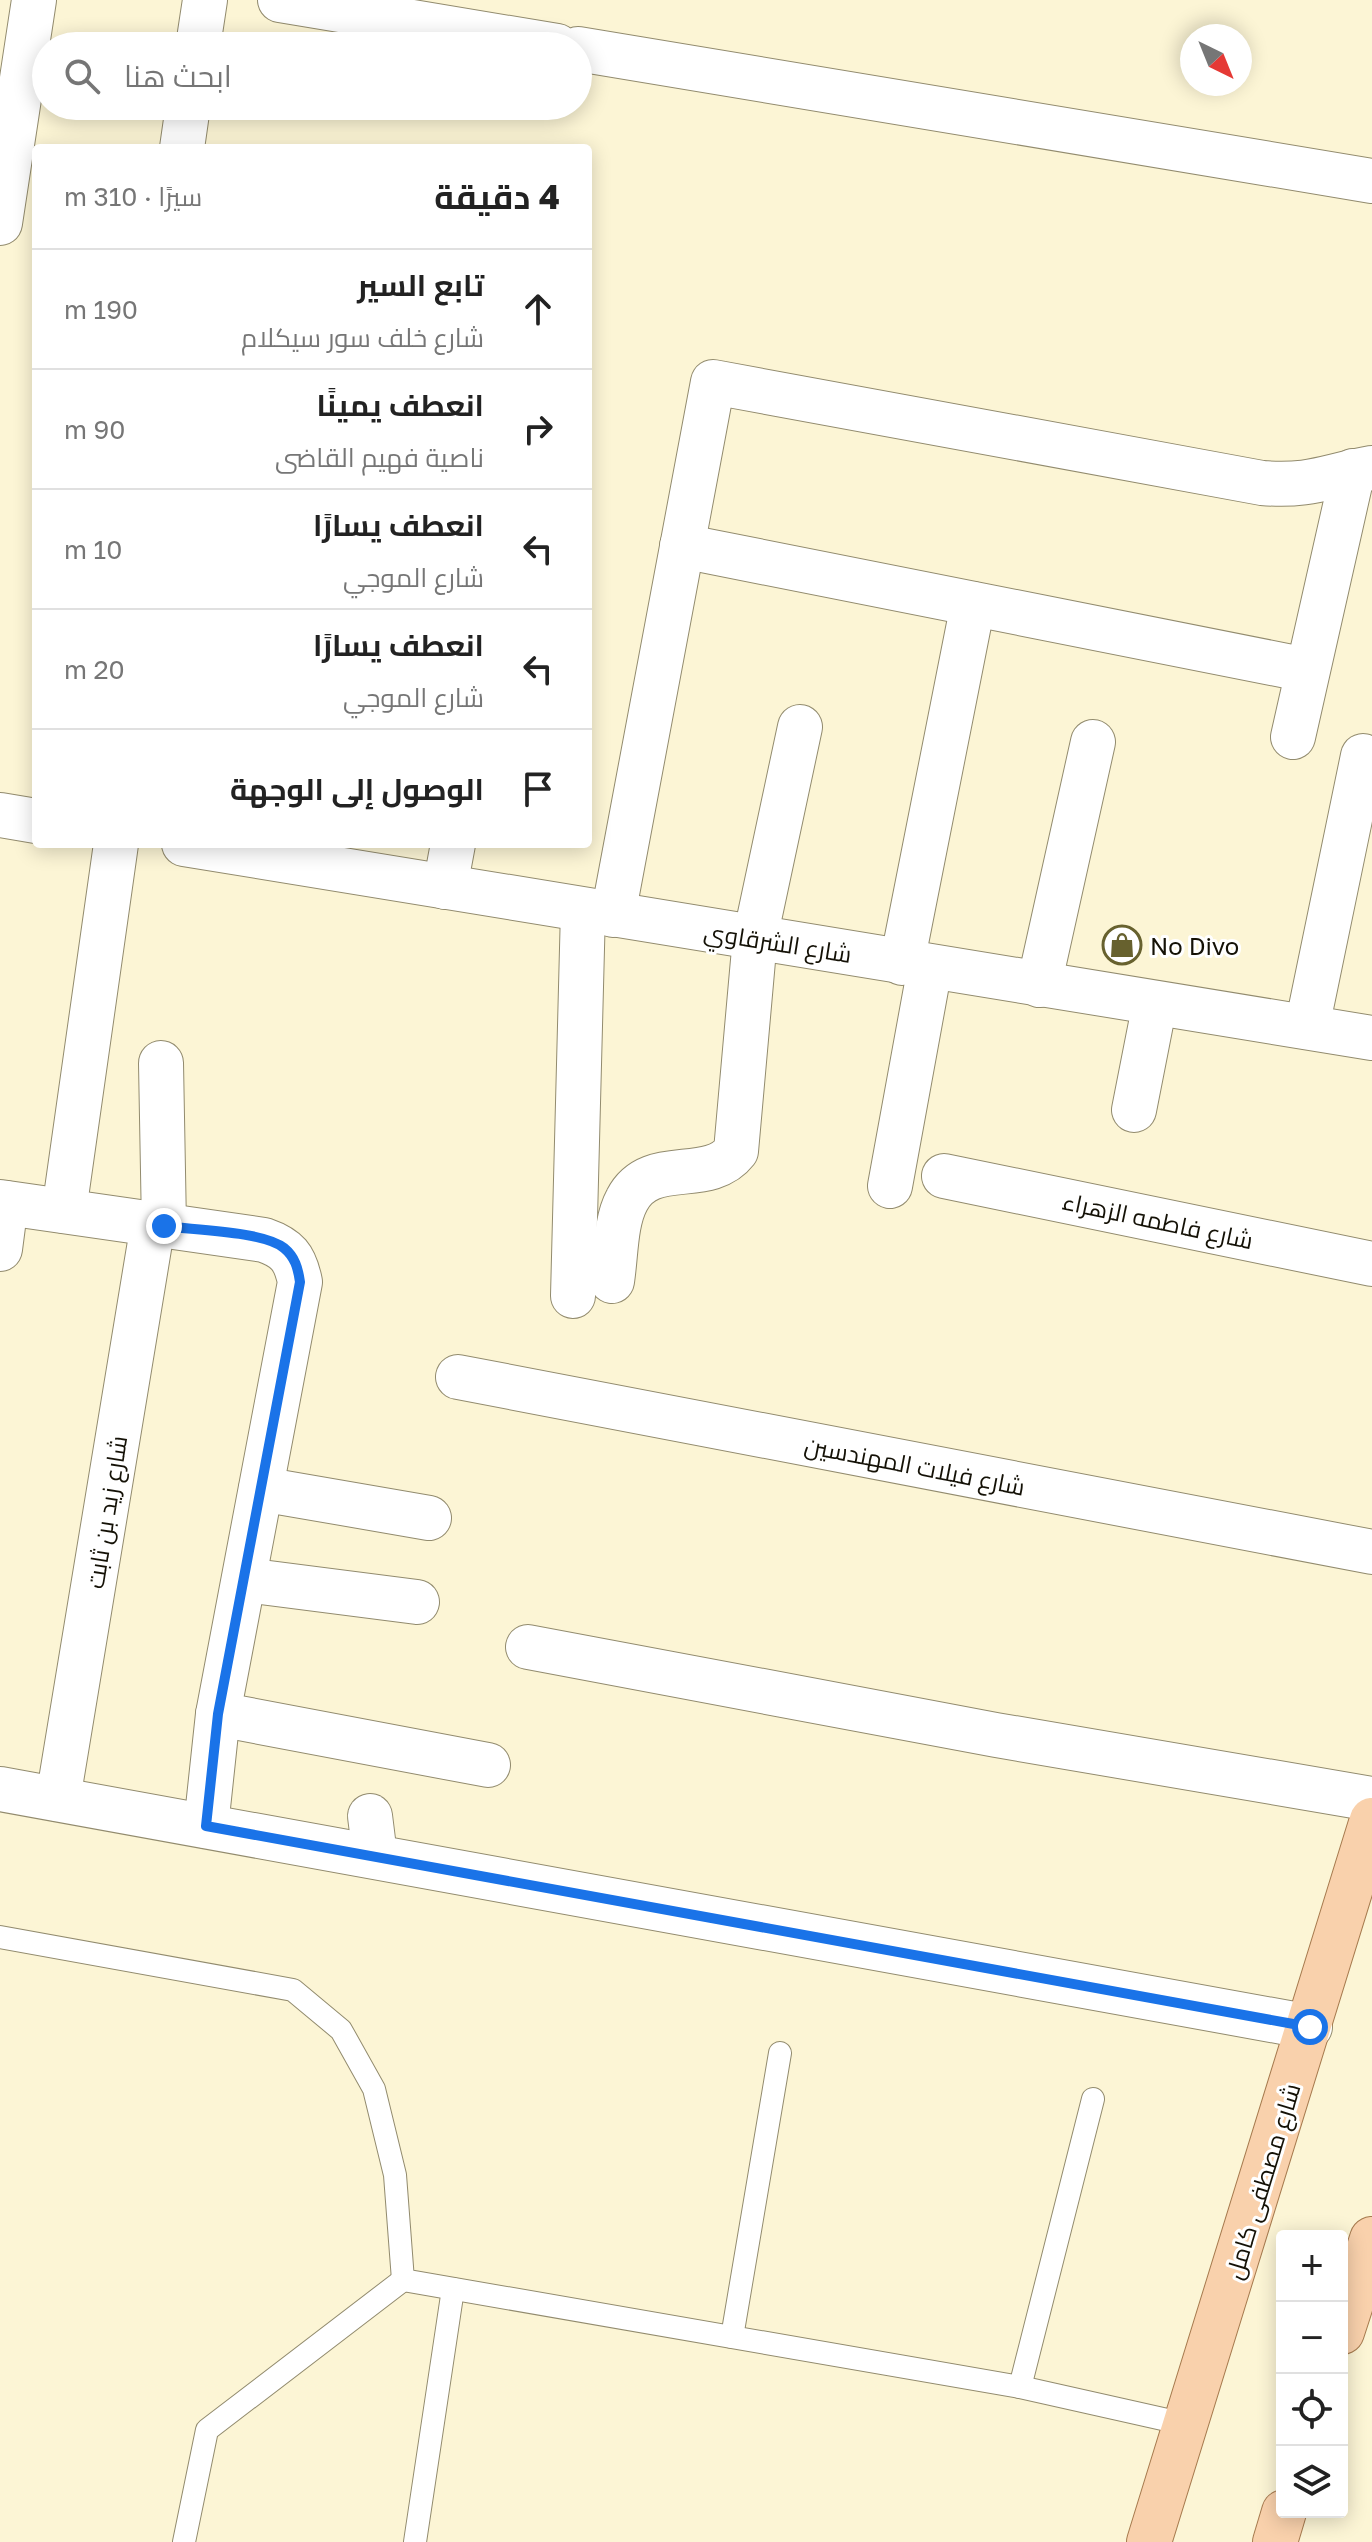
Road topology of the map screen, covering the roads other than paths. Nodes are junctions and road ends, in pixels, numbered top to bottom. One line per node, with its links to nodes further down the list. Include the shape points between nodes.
1 (34, 0): 10 (street)
2 (205, 0): 4 (street)
3 (280, 0): 5 (street)
4 (200, 32)
5 (473, 32)
6 (592, 51): 9 (street)
7 (186, 120): 8 (street)
8 (183, 144)
9 (1372, 181)
10 (0, 223)
11 (1362, 469): 12 (street, via 1324,482 1262,483 713,382); 14 (street)
12 (682, 546): 13 (street); 26 (street)
13 (973, 604): 14 (street); 28 (street)
14 (1307, 670): 16 (street)
15 (800, 727): 27 (street)
16 (1293, 737)
17 (1093, 742): 29 (street)
18 (1363, 756): 31 (street)
19 (0, 815): 20 (street)
20 (32, 820)
21 (115, 848): 38 (street)
22 (235, 848): 24 (street, شارع الشرقاوي)
23 (452, 848): 25 (street)
24 (367, 859): 25 (street, شارع الشرقاوي)
25 (445, 887): 26 (street, شارع الشرقاوي)
26 (598, 913): 27 (street, شارع الشرقاوي); 27 (street, via 592,1288 625,1203 636,1188 652,1175 721,1165 736,1151)
27 (755, 938): 28 (street, شارع الشرقاوي)
28 (916, 965): 29 (street, شارع الشرقاوي); 36 (street)
29 (1039, 985): 30 (street, شارع الشرقاوي)
30 (1155, 1003): 31 (street, شارع الشرقاوي); 34 (street)
31 (1307, 1027): 32 (street, شارع الشرقاوي)
32 (1372, 1038)
33 (161, 1063): 39 (street, شارع زيد بن ثابت)
34 (1134, 1110)
35 (944, 1176): 41 (street, شارع فاطمه الزهراء)
36 (890, 1186)
37 (3, 1203): 38 (street); 40 (street)
38 (64, 1211): 39 (street)
39 (159, 1225): 43 (street, via 264,1240 283,1247 296,1262 300,1282); 52 (street, شارع زيد بن ثابت)
40 (0, 1249)
41 (1372, 1264)
42 (458, 1377): 45 (street, شارع فيلات المهندسين)
43 (261, 1489): 44 (street); 46 (street)
44 (429, 1518)
45 (1372, 1552)
46 (245, 1580): 47 (street); 49 (street)
47 (417, 1602)
48 (528, 1647): 53 (street)
49 (218, 1714): 50 (street); 55 (street)
50 (488, 1765)
51 (0, 1789): 52 (street)
52 (58, 1799): 55 (street)
53 (1372, 1799)
54 (1372, 1820): 57 (main road, شارع مصطفى كامل)
55 (206, 1826): 57 (street, via 373,1836)
56 (0, 1937): 61 (lane, via 293,1990 341,2030 374,2089 395,2175)
57 (1310, 2027): 66 (main road, شارع مصطفى كامل)
58 (780, 2053): 64 (lane)
59 (1093, 2099): 65 (lane)
60 (1372, 2239): 63 (main road)
61 (403, 2280): 62 (lane); 68 (lane, via 207,2430)
62 (453, 2289): 64 (lane); 69 (lane)
63 (1348, 2313)
64 (732, 2337): 65 (lane)
65 (1020, 2387): 66 (lane)
66 (1185, 2424): 70 (main road, شارع مصطفى كامل)
67 (1282, 2518): 71 (main road)
68 (184, 2542)
69 (415, 2542)
70 (1149, 2542)
71 (1275, 2542)

